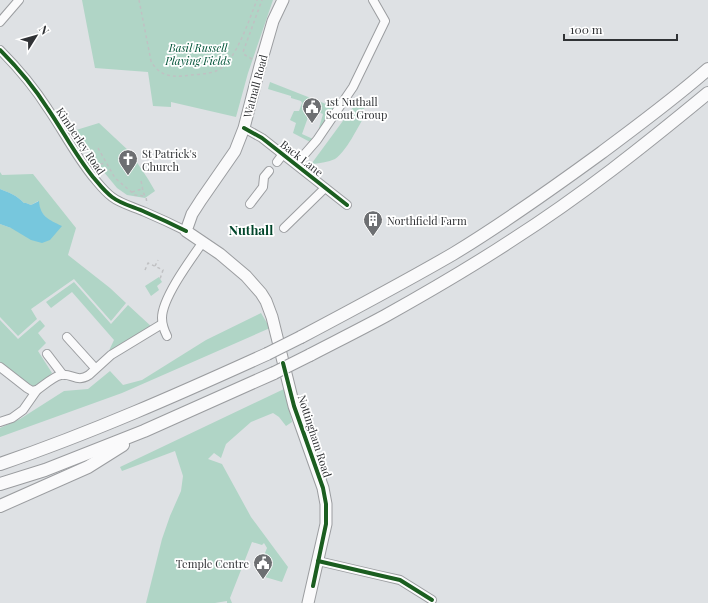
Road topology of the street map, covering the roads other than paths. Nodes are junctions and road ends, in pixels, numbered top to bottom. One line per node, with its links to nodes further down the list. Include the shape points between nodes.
1 (19, 0): 4 (street)
2 (283, 0): 8 (main road, Watnall Road, via 273,21)
3 (373, 0): 11 (street, via 385,21 353,87 317,140)
4 (0, 22)
5 (0, 50): 17 (street, Kimberley Road, via 29,82 89,172 112,198)
6 (705, 71): 29 (highway, bridge, via 649,117 545,194 453,254 266,354 157,403)
7 (708, 93): 28 (highway, bridge, via 566,204 458,274 310,355)
8 (244, 128): 9 (street, Back Lane); 17 (main road, Watnall Road, via 235,151 192,214)
9 (283, 154): 10 (street); 11 (street, Back Lane)
10 (277, 162)
11 (296, 164): 13 (street, Back Lane)
12 (269, 171): 14 (street, via 264,177 263,187)
13 (325, 188): 15 (street, Back Lane); 16 (street)
14 (250, 204)
15 (347, 205)
16 (283, 228)
17 (186, 231): 18 (main road, Nottingham Road)
18 (203, 242): 19 (street, via 172,289 162,310); 34 (main road, Nottingham Road, via 246,276 261,294 272,317 294,406 323,488 326,524)
19 (162, 324): 20 (street); 24 (street, via 111,355)
20 (167, 336)
21 (67, 337): 24 (street)
22 (47, 354): 25 (street)
23 (0, 367): 26 (street, via 30,391)
24 (95, 368): 25 (street, via 80,379)
25 (63, 375): 26 (street)
26 (37, 390): 27 (street, via 23,410 12,418)
27 (0, 422)
28 (144, 431): 32 (highway, via 45,470); 33 (highway, via 88,467)
29 (26, 455): 30 (highway); 31 (highway)
30 (0, 459)
31 (0, 464)
32 (0, 484)
33 (0, 506)
34 (318, 561): 35 (street, via 400,580); 36 (main road, Nottingham Road)
35 (432, 600)
36 (308, 603)

